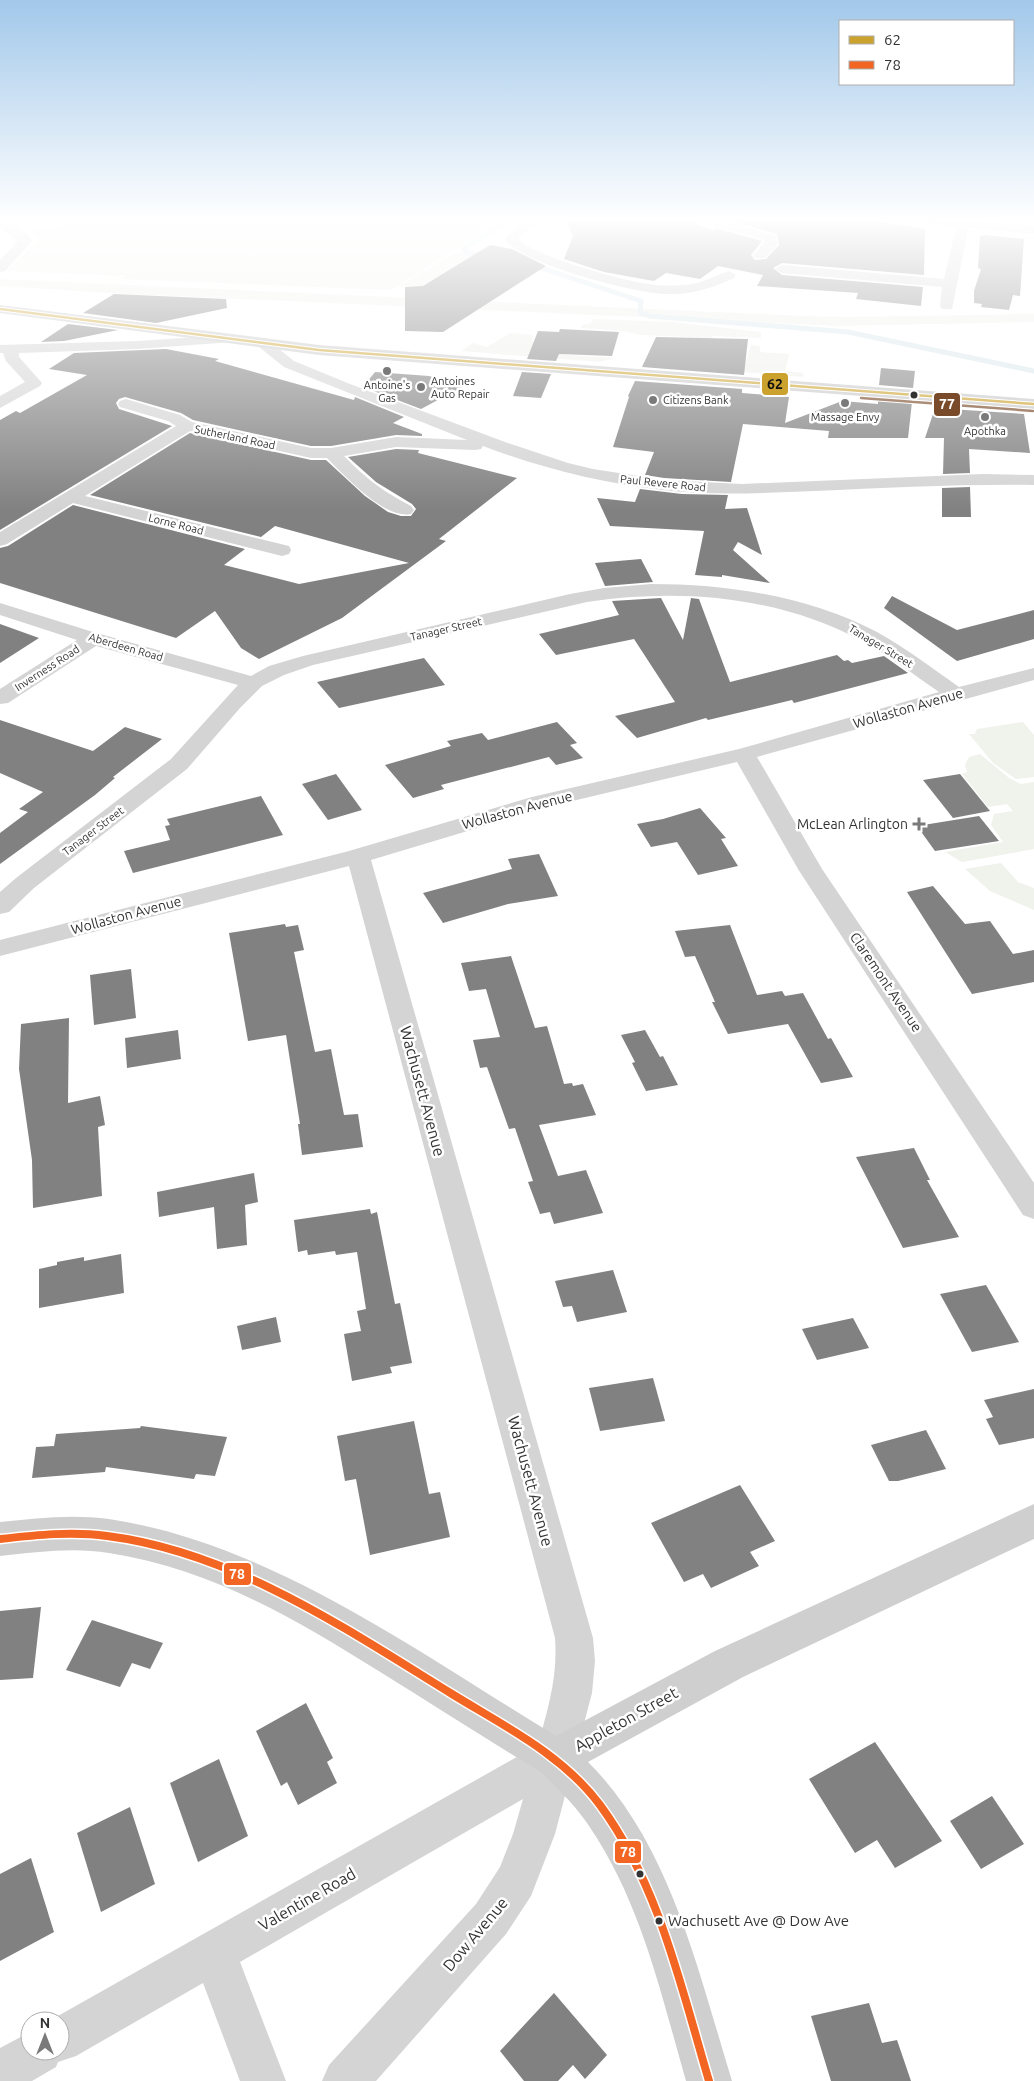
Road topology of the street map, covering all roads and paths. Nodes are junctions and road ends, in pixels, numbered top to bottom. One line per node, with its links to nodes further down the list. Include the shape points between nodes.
1 (54, 316): 2 (main road)
2 (227, 339): 3 (main road); 4 (street)
3 (264, 344): 5 (main road); 6 (street, Paul Revere Road, via 285,361)
4 (6, 349): 7 (street, via 34,383)
5 (319, 350): 6 (street); 9 (main road)
6 (310, 373): 11 (street, Paul Revere Road)
7 (0, 403)
8 (126, 404): 10 (street, via 174,418)
9 (1034, 404)
10 (187, 426): 12 (street, Sutherland Road, via 311,452); 14 (street, Sutherland Road)
11 (499, 446): 12 (street, Sutherland Road, via 396,442); 13 (street, Paul Revere Road, via 593,474 700,488)
12 (332, 452): 15 (street, via 364,486)
13 (1034, 480)
14 (70, 497): 16 (street, Sutherland Road); 17 (street, Lorne Road)
15 (405, 510)
16 (0, 540)
17 (282, 550)
18 (0, 609): 19 (street, Aberdeen Road)
19 (94, 638): 21 (street, Aberdeen Road); 23 (street, Inverness Road)
20 (1034, 674): 22 (street, Wollaston Avenue)
21 (254, 683): 22 (street, Tanager Street, via 283,668 310,660 571,600 620,592 676,590 744,595 806,610 867,636); 26 (street, Tanager Street, via 179,764)
22 (956, 694): 24 (street, Wollaston Avenue)
23 (0, 698)
24 (744, 754): 25 (street, Wollaston Avenue, via 540,802); 28 (street, Claremont Avenue, via 810,868)
25 (358, 856): 27 (street, Wollaston Avenue); 31 (street, Wachusett Avenue, via 574,1638 575,1678)
26 (0, 906)
27 (0, 948)
28 (1034, 1207)
29 (1034, 1521): 31 (street, Appleton Street, via 729,1664)
30 (0, 1539): 31 (street, via 52,1534 97,1535 150,1544 213,1562 322,1614)
31 (555, 1758): 32 (street, Valentine Road); 37 (street, Dow Avenue, via 525,1860 507,1896 492,1918); 38 (street, via 604,1811 644,1885 659,1920)
32 (214, 1952): 33 (street, Valentine Road); 36 (street)
33 (70, 2034)
34 (23, 2061): 35 (street)
35 (0, 2074)
36 (262, 2081)
37 (345, 2081)
38 (709, 2081)

